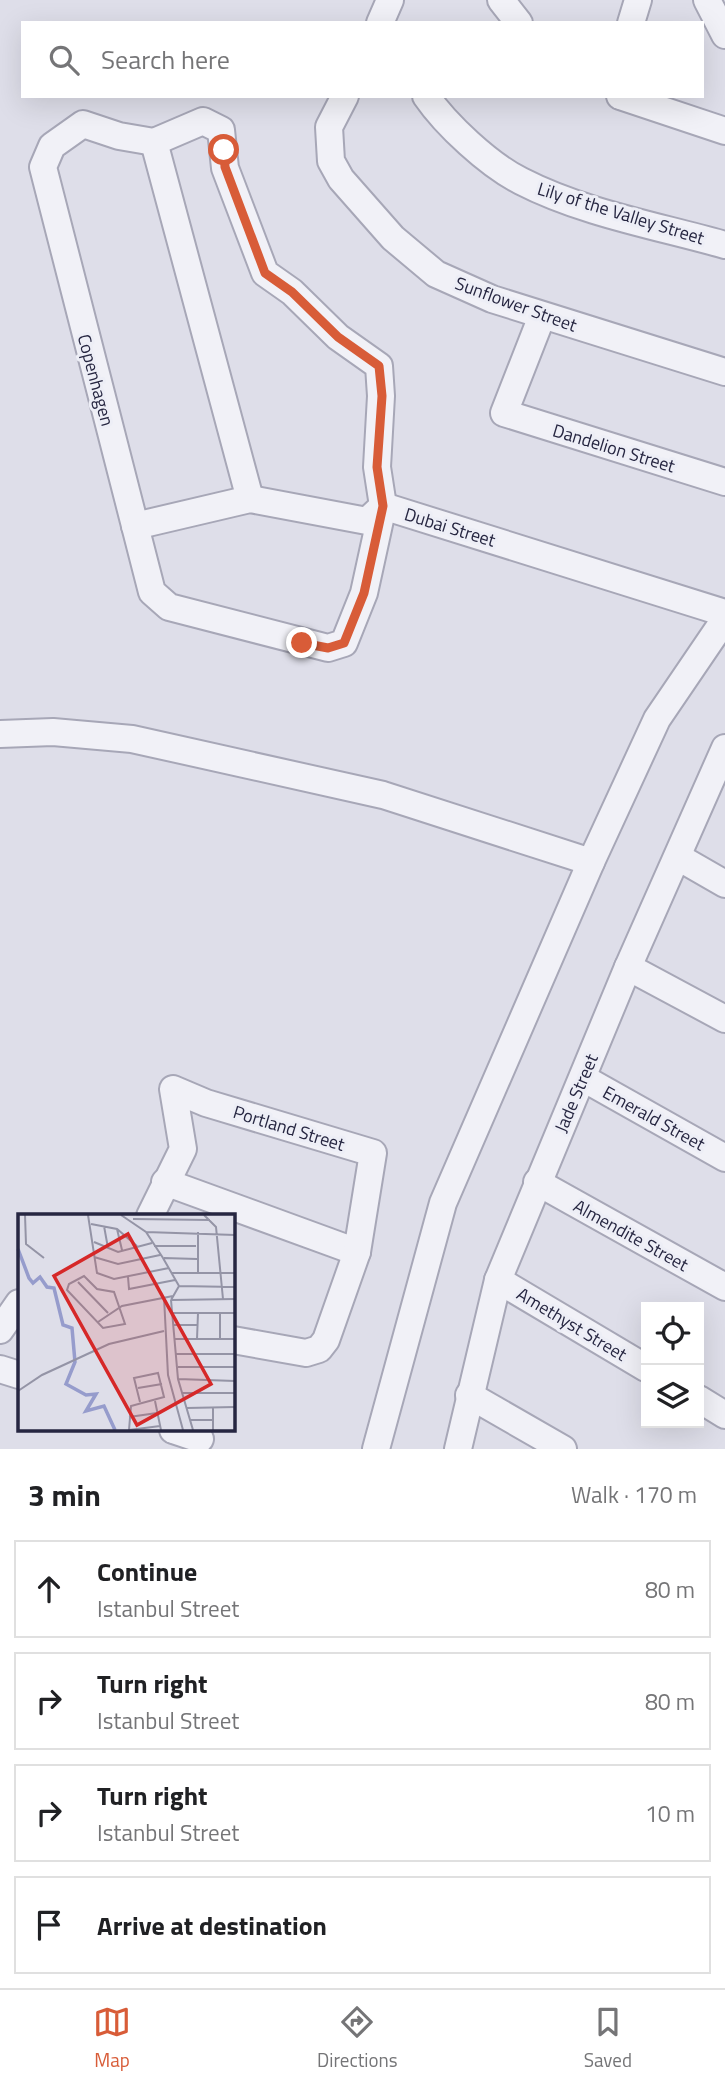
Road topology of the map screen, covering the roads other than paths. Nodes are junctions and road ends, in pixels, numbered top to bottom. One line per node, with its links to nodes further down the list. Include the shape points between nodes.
1 (390, 0): 6 (street)
2 (501, 0): 7 (street)
3 (526, 0): 8 (street)
4 (638, 0): 9 (street)
5 (707, 0): 10 (street)
6 (381, 21)
7 (518, 21)
8 (519, 21)
9 (632, 21)
10 (725, 35)
11 (344, 98): 17 (street, Sunflower Street, via 330,127 331,161 393,238 436,274)
12 (427, 98): 16 (street, Lily of the Valley Street, via 445,123 519,180 575,202)
13 (626, 98): 14 (street)
14 (725, 131)
15 (155, 142): 20 (street); 21 (street, via 203,121 221,130 225,167 265,273 379,366 382,396 377,467); 22 (street, Copenhagen, via 83,124 52,146 43,167)
16 (725, 246)
17 (542, 316): 18 (street, Sunflower Street); 19 (street, Dandelion Street, via 504,413)
18 (725, 372)
19 (725, 482)
20 (250, 499): 21 (street, Dubai Street, via 367,521); 22 (street, Dubai Street)
21 (383, 506): 22 (street, Copenhagen, via 364,593 344,643 328,648 169,607 152,592); 23 (street, Dubai Street)
22 (135, 526)
23 (725, 613)
24 (725, 619): 28 (street, via 657,719)
25 (0, 734): 28 (street, via 53,732 132,739 383,795)
26 (724, 755): 27 (street, Jade Street)
27 (678, 857): 29 (street); 30 (street, Jade Street)
28 (591, 862): 51 (street, via 443,1203)
29 (725, 884)
30 (628, 967): 31 (street); 32 (street, Jade Street)
31 (725, 1019)
32 (583, 1078): 33 (street, Emerald Street); 35 (street, Jade Street)
33 (725, 1158)
34 (165, 1182): 36 (street); 37 (street); 37 (street, Portland Street, via 183,1149 173,1089 373,1153)
35 (537, 1182): 38 (street, Jade Street); 39 (street, Almendite Street)
36 (151, 1214)
37 (357, 1252): 42 (street, via 319,1349 306,1353)
38 (498, 1280): 43 (street, Amethyst Street); 46 (street, Jade Street)
39 (725, 1287)
40 (18, 1304): 41 (street)
41 (0, 1330)
42 (234, 1342)
43 (641, 1365)
44 (0, 1369): 45 (street)
45 (18, 1376)
46 (469, 1395): 52 (street, Jade Street); 53 (street)
47 (704, 1402): 48 (street)
48 (725, 1415)
49 (179, 1432): 50 (street)
50 (200, 1439)
51 (376, 1449)
52 (458, 1449)
53 (563, 1449)

